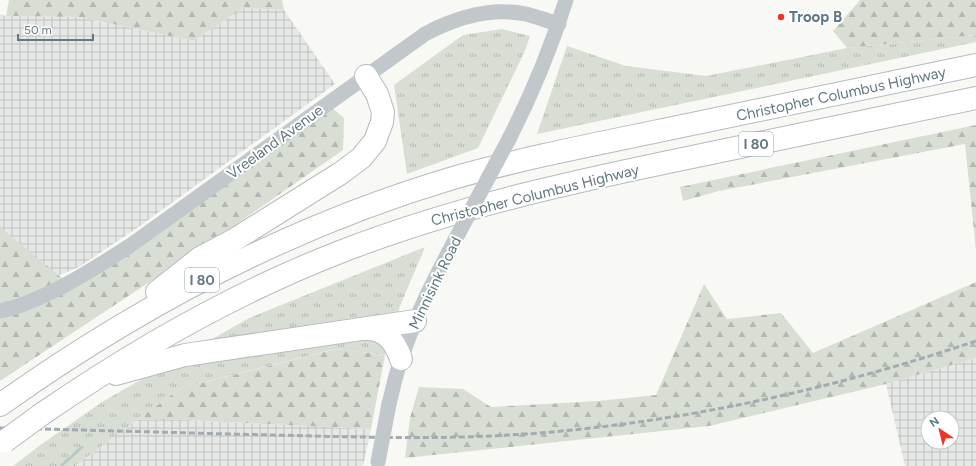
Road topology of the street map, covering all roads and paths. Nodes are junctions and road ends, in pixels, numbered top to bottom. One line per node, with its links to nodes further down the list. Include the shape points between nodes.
1 (566, 0): 2 (street, Minnisink Road)
2 (559, 24): 4 (street, Vreeland Avenue, via 525,14 482,14 462,18 442,24 424,34); 7 (street, Minnisink Road, bridge, via 535,86)
3 (976, 65): 9 (highway, Christopher Columbus Highway / I 80, via 588,145 454,178 352,213 283,241 186,288)
4 (366, 76): 6 (street, Vreeland Avenue, via 107,261 44,295); 9 (highway, via 377,94 383,112 375,141 361,158 240,236 200,258)
5 (976, 98): 11 (highway, Christopher Columbus Highway / I 80, via 577,181 428,221 340,252 241,296 153,343)
6 (0, 311)
7 (415, 321): 8 (highway); 10 (street, Minnisink Road)
8 (360, 330): 10 (highway, via 370,329 384,333 395,344); 11 (highway, via 185,355)
9 (104, 335): 12 (highway, Christopher Columbus Highway / I 80)
10 (401, 359): 14 (street, Minnisink Road, bridge)
11 (92, 380): 13 (highway, Christopher Columbus Highway / I 80, bridge)
12 (0, 405)
13 (3, 443)
14 (377, 464)

